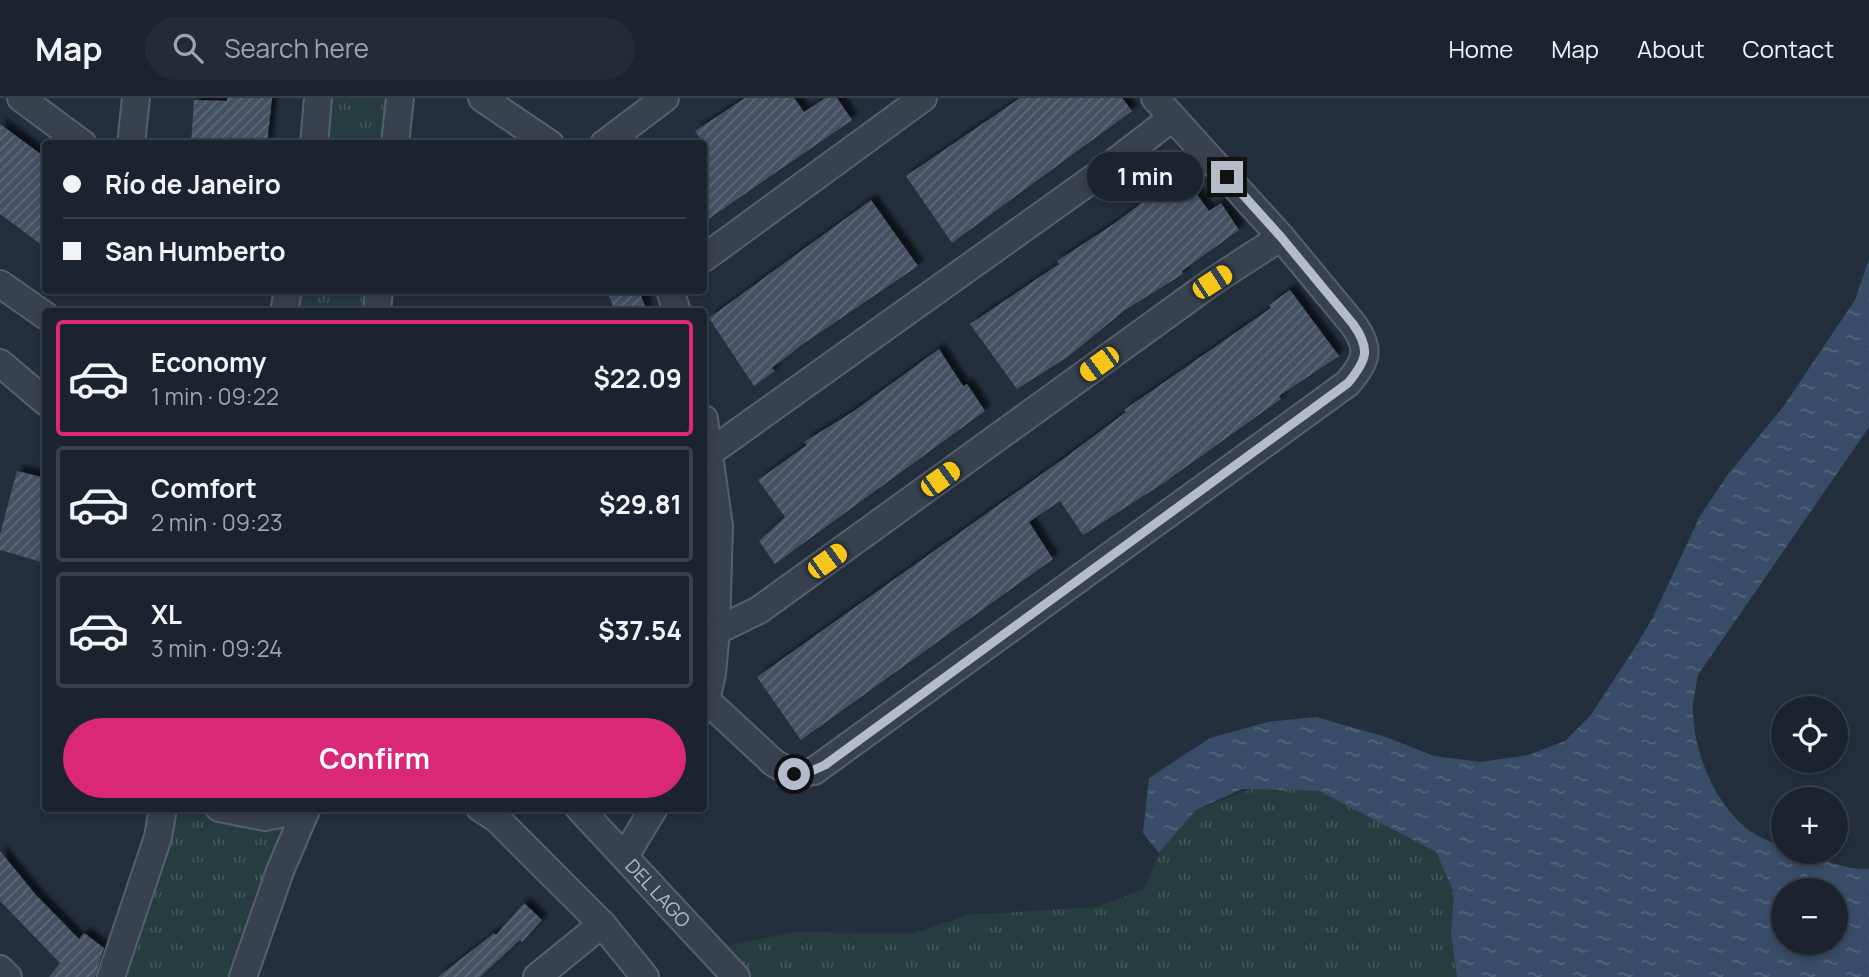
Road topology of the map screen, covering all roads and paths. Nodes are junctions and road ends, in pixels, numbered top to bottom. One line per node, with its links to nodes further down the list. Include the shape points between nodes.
1 (21, 98): 10 (street)
2 (136, 98): 11 (street)
3 (318, 98): 12 (street)
4 (400, 98): 13 (street)
5 (482, 98): 14 (street)
6 (665, 98): 15 (street)
7 (923, 98): 17 (street)
8 (1155, 98): 9 (street)
9 (1172, 118): 16 (street); 23 (street)
10 (78, 140)
11 (131, 140)
12 (314, 140)
13 (395, 140)
14 (544, 140)
15 (609, 140)
16 (1281, 237): 24 (street, via 1212,282 759,610); 26 (street, via 1362,337 1362,366 1348,383 814,772 794,774 774,763)
17 (707, 256)
18 (0, 284): 19 (street)
19 (42, 313)
20 (0, 363): 21 (street)
21 (42, 399)
22 (707, 439): 23 (street)
23 (709, 453): 24 (street, via 719,526)
24 (716, 631): 25 (street)
25 (707, 693)
26 (707, 707)
27 (162, 812): 38 (street)
28 (239, 812): 29 (street, via 265,817)
29 (291, 812)
30 (305, 812): 39 (street)
31 (486, 812): 35 (street)
32 (583, 812): 34 (street, DEL LAGO)
33 (652, 812): 34 (street)
34 (625, 856): 42 (street, DEL LAGO)
35 (602, 924): 40 (street); 41 (street)
36 (0, 969): 37 (street)
37 (8, 977)
38 (111, 977)
39 (243, 977)
40 (537, 977)
41 (645, 977)
42 (736, 977)

